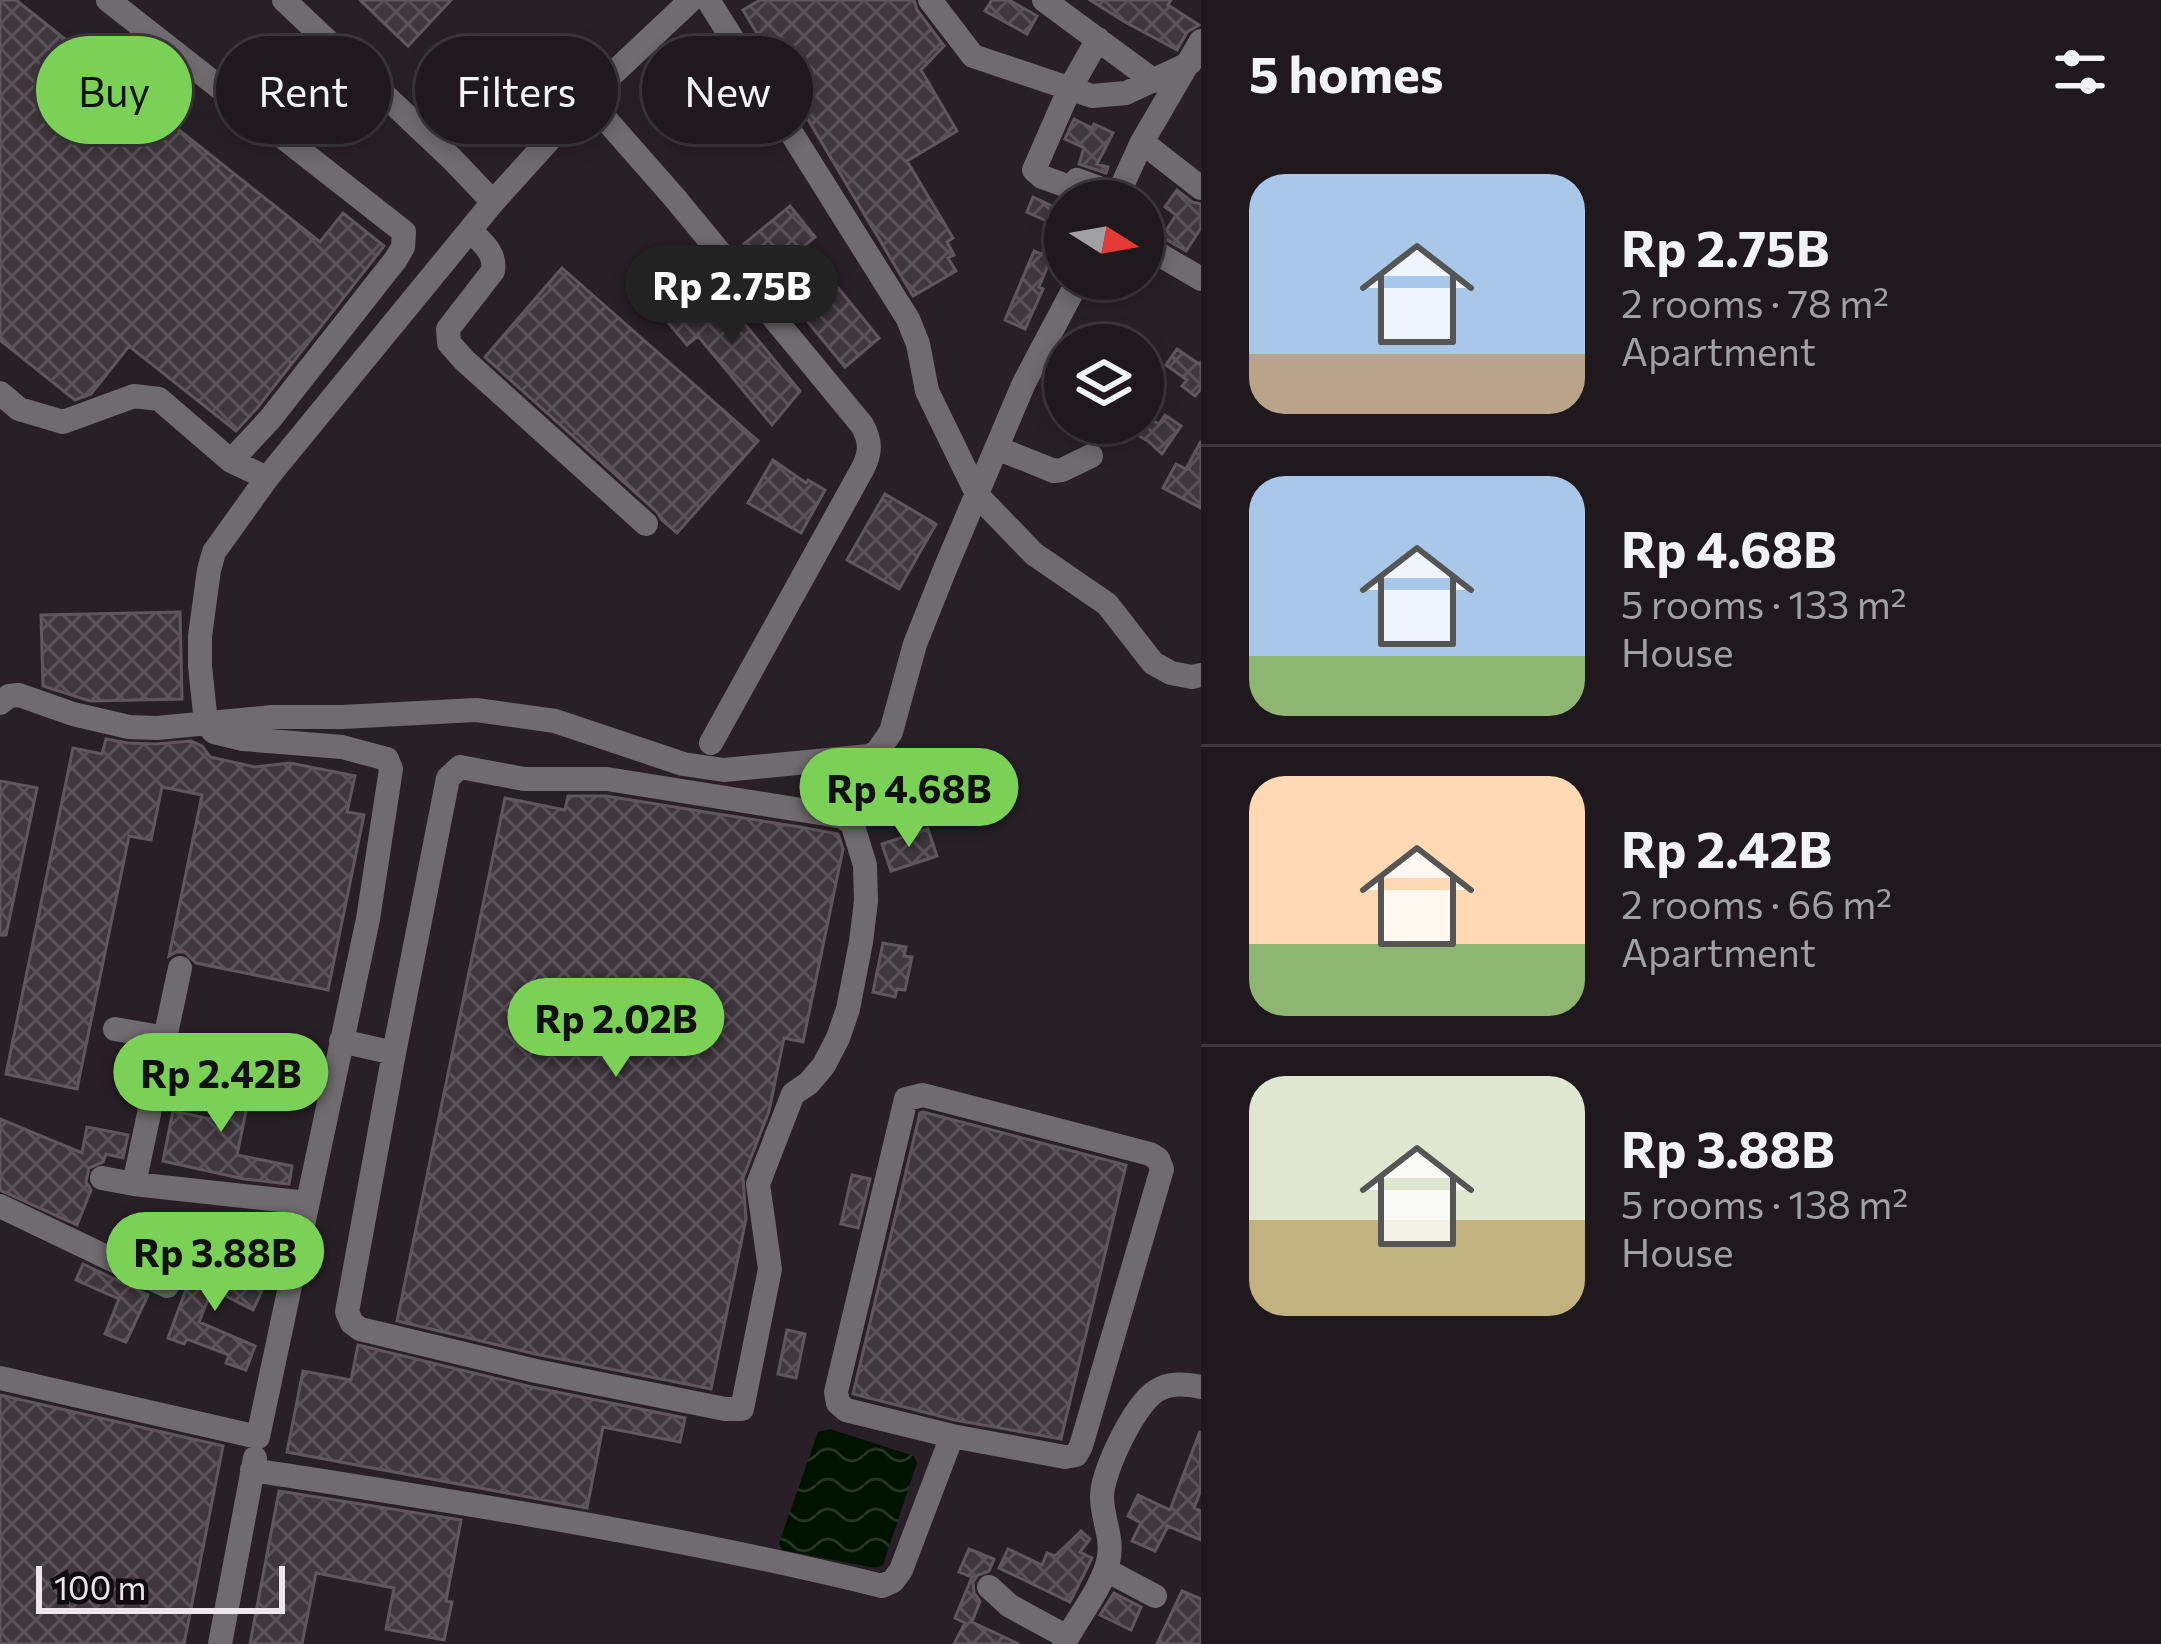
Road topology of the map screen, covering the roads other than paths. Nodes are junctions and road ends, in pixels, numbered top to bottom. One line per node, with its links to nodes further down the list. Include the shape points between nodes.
1 (108, 0): 26 (street, via 404,232 396,259)
2 (692, 0): 9 (street)
3 (708, 0): 28 (street, via 908,319 927,391)
4 (930, 0): 11 (street, via 973,56)
5 (1044, 0): 7 (street)
6 (296, 4): 18 (street)
7 (1098, 39): 10 (street); 11 (street)
8 (1195, 52): 10 (street); 13 (street)
9 (618, 69)
10 (1154, 81): 11 (street, via 1126,93)
11 (1069, 90): 15 (street, via 1034,170)
12 (618, 133): 33 (street, via 862,425 870,446)
13 (1142, 142): 16 (street); 17 (street)
14 (545, 144): 18 (street)
15 (1050, 180)
16 (1124, 180)
17 (1201, 188)
18 (493, 202): 19 (street)
19 (470, 230): 27 (street); 29 (street, via 494,255 493,271 448,329 449,343)
20 (1164, 257): 21 (street)
21 (1201, 279)
22 (1068, 300): 24 (street)
23 (0, 393): 26 (street, via 20,409 63,422 134,396 159,399)
24 (997, 448): 25 (street, via 1054,471); 28 (street)
25 (1090, 456)
26 (231, 461): 27 (street)
27 (267, 478): 32 (street, via 209,570 200,636)
28 (978, 496): 30 (street, via 1034,554 1107,604 1153,663); 32 (street, via 915,644 891,732 868,756 724,770 555,721 476,710)
29 (646, 524)
30 (1201, 675)
31 (0, 703): 32 (street, via 19,695 129,727)
32 (206, 723): 37 (street, via 232,737 387,758 392,770 368,919)
33 (711, 743)
34 (181, 968): 36 (street)
35 (115, 1029): 36 (street)
36 (166, 1038): 40 (street)
37 (341, 1041): 38 (street); 41 (street)
38 (394, 1053): 38 (street, via 448,778 460,767 524,779 607,779 852,823 865,866 861,942 838,1038 793,1094 758,1184 770,1269 742,1409 536,1371 352,1323 347,1312)
39 (102, 1178): 40 (street)
40 (134, 1184): 41 (street)
41 (308, 1204): 47 (street)
42 (0, 1206): 43 (street)
43 (167, 1286)
44 (0, 1378): 47 (street)
45 (1201, 1388): 49 (street, via 1162,1388 1133,1418 1101,1492)
46 (952, 1436): 46 (street, via 1076,1455 1162,1169 1158,1159 923,1095 906,1099 836,1392 846,1410); 48 (street, via 901,1570 882,1586)
47 (258, 1437): 48 (street)
48 (252, 1469): 53 (street)
49 (1106, 1570): 51 (street); 52 (street)
50 (989, 1587): 52 (street)
51 (1154, 1596)
52 (1066, 1640)
53 (220, 1644)

